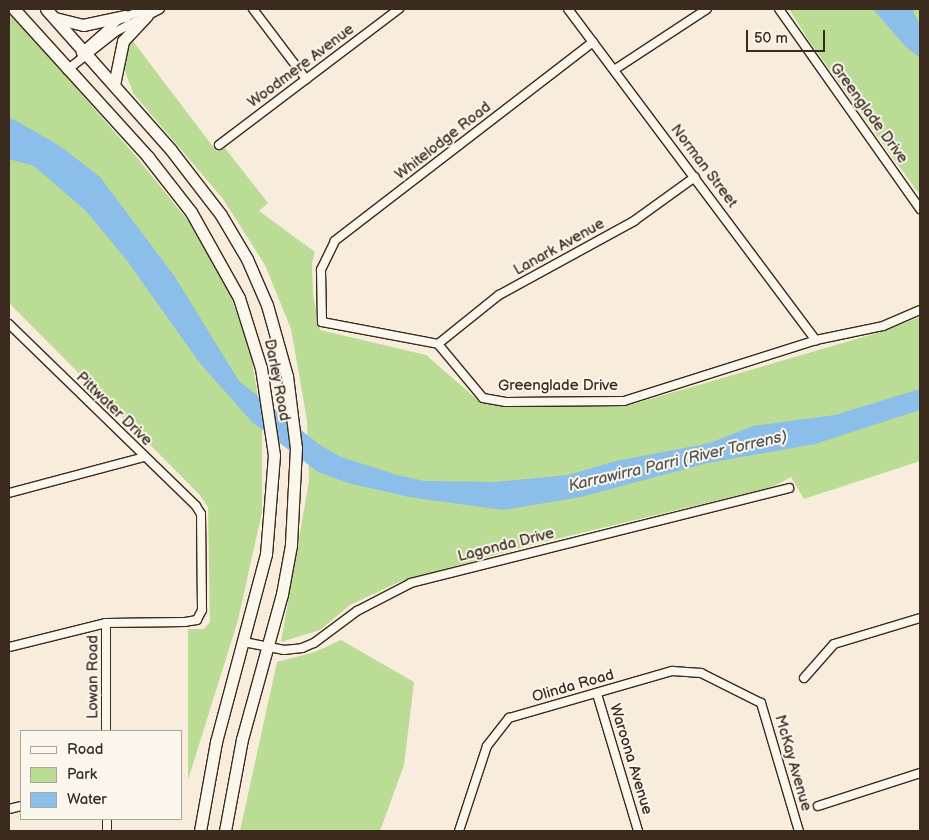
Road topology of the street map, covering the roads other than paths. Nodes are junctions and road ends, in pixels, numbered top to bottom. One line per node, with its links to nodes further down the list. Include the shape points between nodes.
1 (14, 9): 13 (main road, Darley Road)
2 (160, 9): 8 (street)
3 (254, 9): 15 (street)
4 (399, 9): 15 (street, Woodmere Avenue)
5 (568, 9): 11 (street, Norman Street)
6 (707, 9): 14 (street)
7 (779, 9): 19 (street, Greenglade Drive)
8 (146, 12): 10 (street); 12 (street); 16 (main road, via 123,41)
9 (50, 13): 10 (main road, via 83,25); 12 (main road, Darley Road)
10 (125, 16): 12 (street, via 106,28)
11 (593, 42): 14 (street, Norman Street); 25 (street, Whitelodge Road, via 335,241 321,270 322,322)
12 (85, 53): 13 (street); 16 (main road, Darley Road)
13 (66, 70): 31 (main road, Darley Road, via 148,157 200,225 239,298 259,360 270,422 274,470 266,554)
14 (614, 70): 18 (street, Norman Street)
15 (306, 79): 17 (street, Woodmere Avenue)
16 (114, 84): 33 (main road, Darley Road, via 198,183 234,237 267,305 287,376 296,440 296,481 290,554)
17 (219, 144)
18 (695, 178): 24 (street, Norman Street); 25 (street, Lanark Avenue, via 634,221 499,295)
19 (920, 209)
20 (920, 310): 24 (street, Greenglade Drive, via 883,326)
21 (9, 324): 22 (street, Pittwater Drive)
22 (18, 336): 23 (street); 26 (street, Pittwater Drive)
23 (9, 339)
24 (816, 340): 25 (street, Greenglade Drive, via 624,401 506,402 483,398)
25 (438, 344)
26 (144, 457): 28 (street); 30 (street, Pittwater Drive, via 201,514 202,610 196,620)
27 (789, 488): 33 (street, Lagonda Drive, via 411,583 357,611 314,643 293,651)
28 (9, 492)
29 (920, 618): 34 (street, via 834,644)
30 (106, 623): 32 (street); 37 (street, Lowan Road)
31 (244, 642): 33 (street, Lagonda Drive); 40 (main road, Darley Road, via 210,768)
32 (9, 647)
33 (267, 647): 41 (main road, Darley Road, via 242,739)
34 (804, 678)
35 (597, 694): 36 (street, Olinda Road, via 672,671 701,673); 42 (street, Olinda Road, via 509,718 487,746); 43 (street, Waroona Avenue)
36 (761, 703): 44 (street, McKay Avenue)
37 (106, 730)
38 (920, 773): 39 (street)
39 (818, 806)
40 (200, 831)
41 (225, 831)
42 (458, 831)
43 (638, 831)
44 (798, 831)

